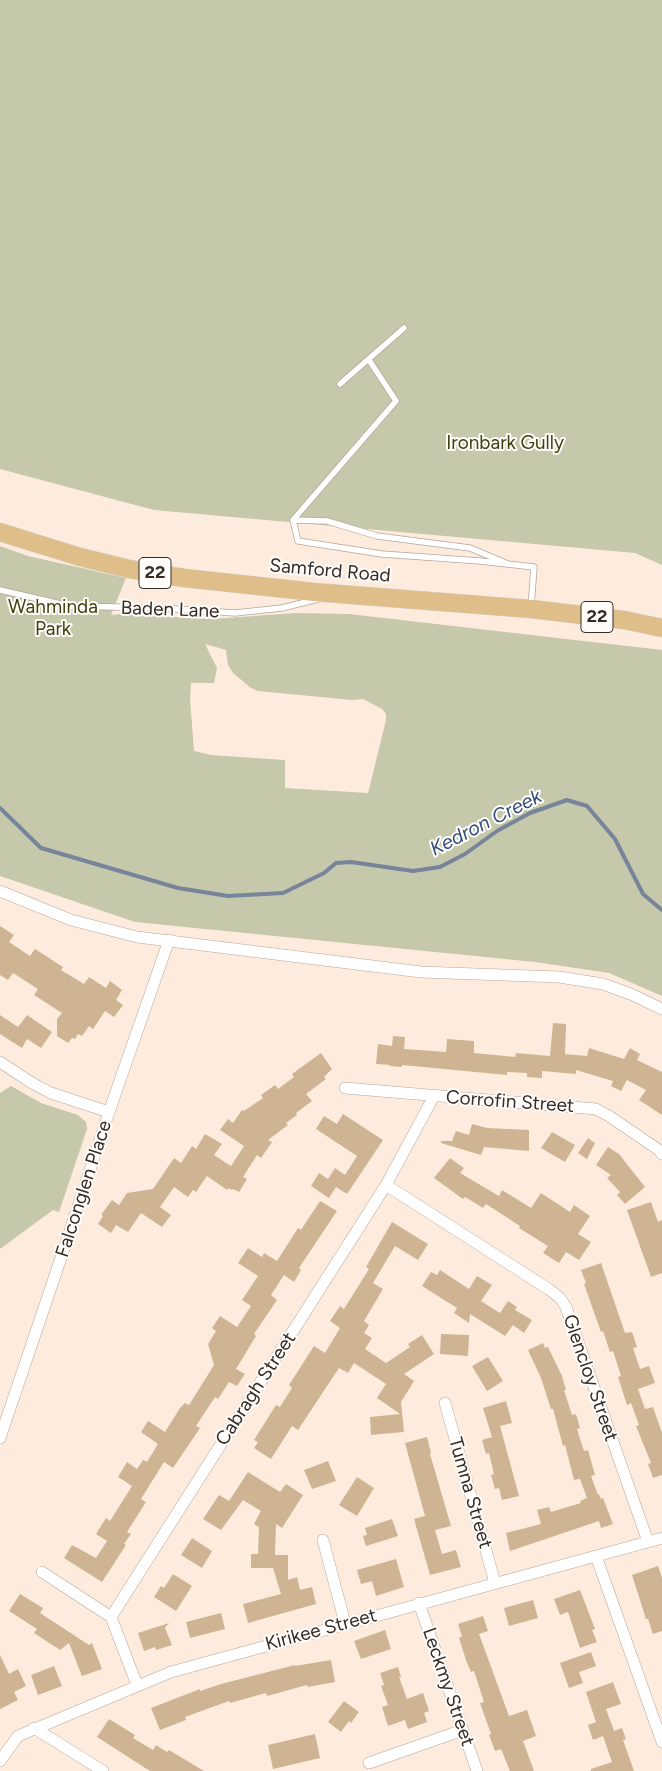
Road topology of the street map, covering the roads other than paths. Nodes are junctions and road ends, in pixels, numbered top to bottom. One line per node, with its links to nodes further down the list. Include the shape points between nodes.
1 (404, 328): 2 (lane)
2 (369, 360): 3 (lane); 4 (lane, via 396,401)
3 (340, 384)
4 (293, 520): 6 (lane, via 327,521 377,536 470,548); 6 (lane, via 298,541 382,554)
5 (0, 532): 8 (main road, Samford Road / 22, via 129,569 238,585)
6 (508, 564): 9 (lane, via 534,567)
7 (0, 590): 8 (lane, Baden Lane, via 69,606 235,613 282,608)
8 (339, 594): 9 (main road, Samford Road / 22)
9 (531, 609): 10 (main road, Samford Road / 22)
10 (662, 628)
11 (0, 891): 12 (street, via 71,920 137,937)
12 (169, 940): 13 (street, via 421,972 559,977 603,984); 17 (street, Falconglen Place)
13 (662, 1009)
14 (0, 1062): 17 (street, via 51,1093)
15 (345, 1088): 16 (street, Corrofin Street)
16 (434, 1096): 18 (street, Corrofin Street, via 596,1109); 19 (street, Cabragh Street)
17 (109, 1112): 21 (street, Falconglen Place)
18 (662, 1154)
19 (386, 1185): 24 (street, Glencloy Street, via 560,1298 566,1307); 29 (street, Cabragh Street)
20 (445, 1403): 27 (street, Tumna Street)
21 (0, 1438)
22 (662, 1538): 24 (street, Kirikee Street)
23 (322, 1540): 30 (street)
24 (648, 1542): 25 (street, Kirikee Street)
25 (596, 1556): 27 (street, Kirikee Street); 34 (street)
26 (42, 1572): 29 (street)
27 (495, 1583): 28 (street, Kirikee Street)
28 (419, 1603): 30 (street, Kirikee Street); 33 (street, Leckmy Street)
29 (111, 1617): 31 (street)
30 (344, 1623): 31 (street, Kirikee Street, via 171,1672)
31 (138, 1685): 32 (street, Kirikee Street)
32 (34, 1728): 35 (street, Kirikee Street, via 18,1736); 37 (street)
33 (463, 1730): 36 (street); 38 (street, Leckmy Street)
34 (662, 1742)
35 (0, 1761)
36 (368, 1763)
37 (103, 1771)
38 (477, 1771)

